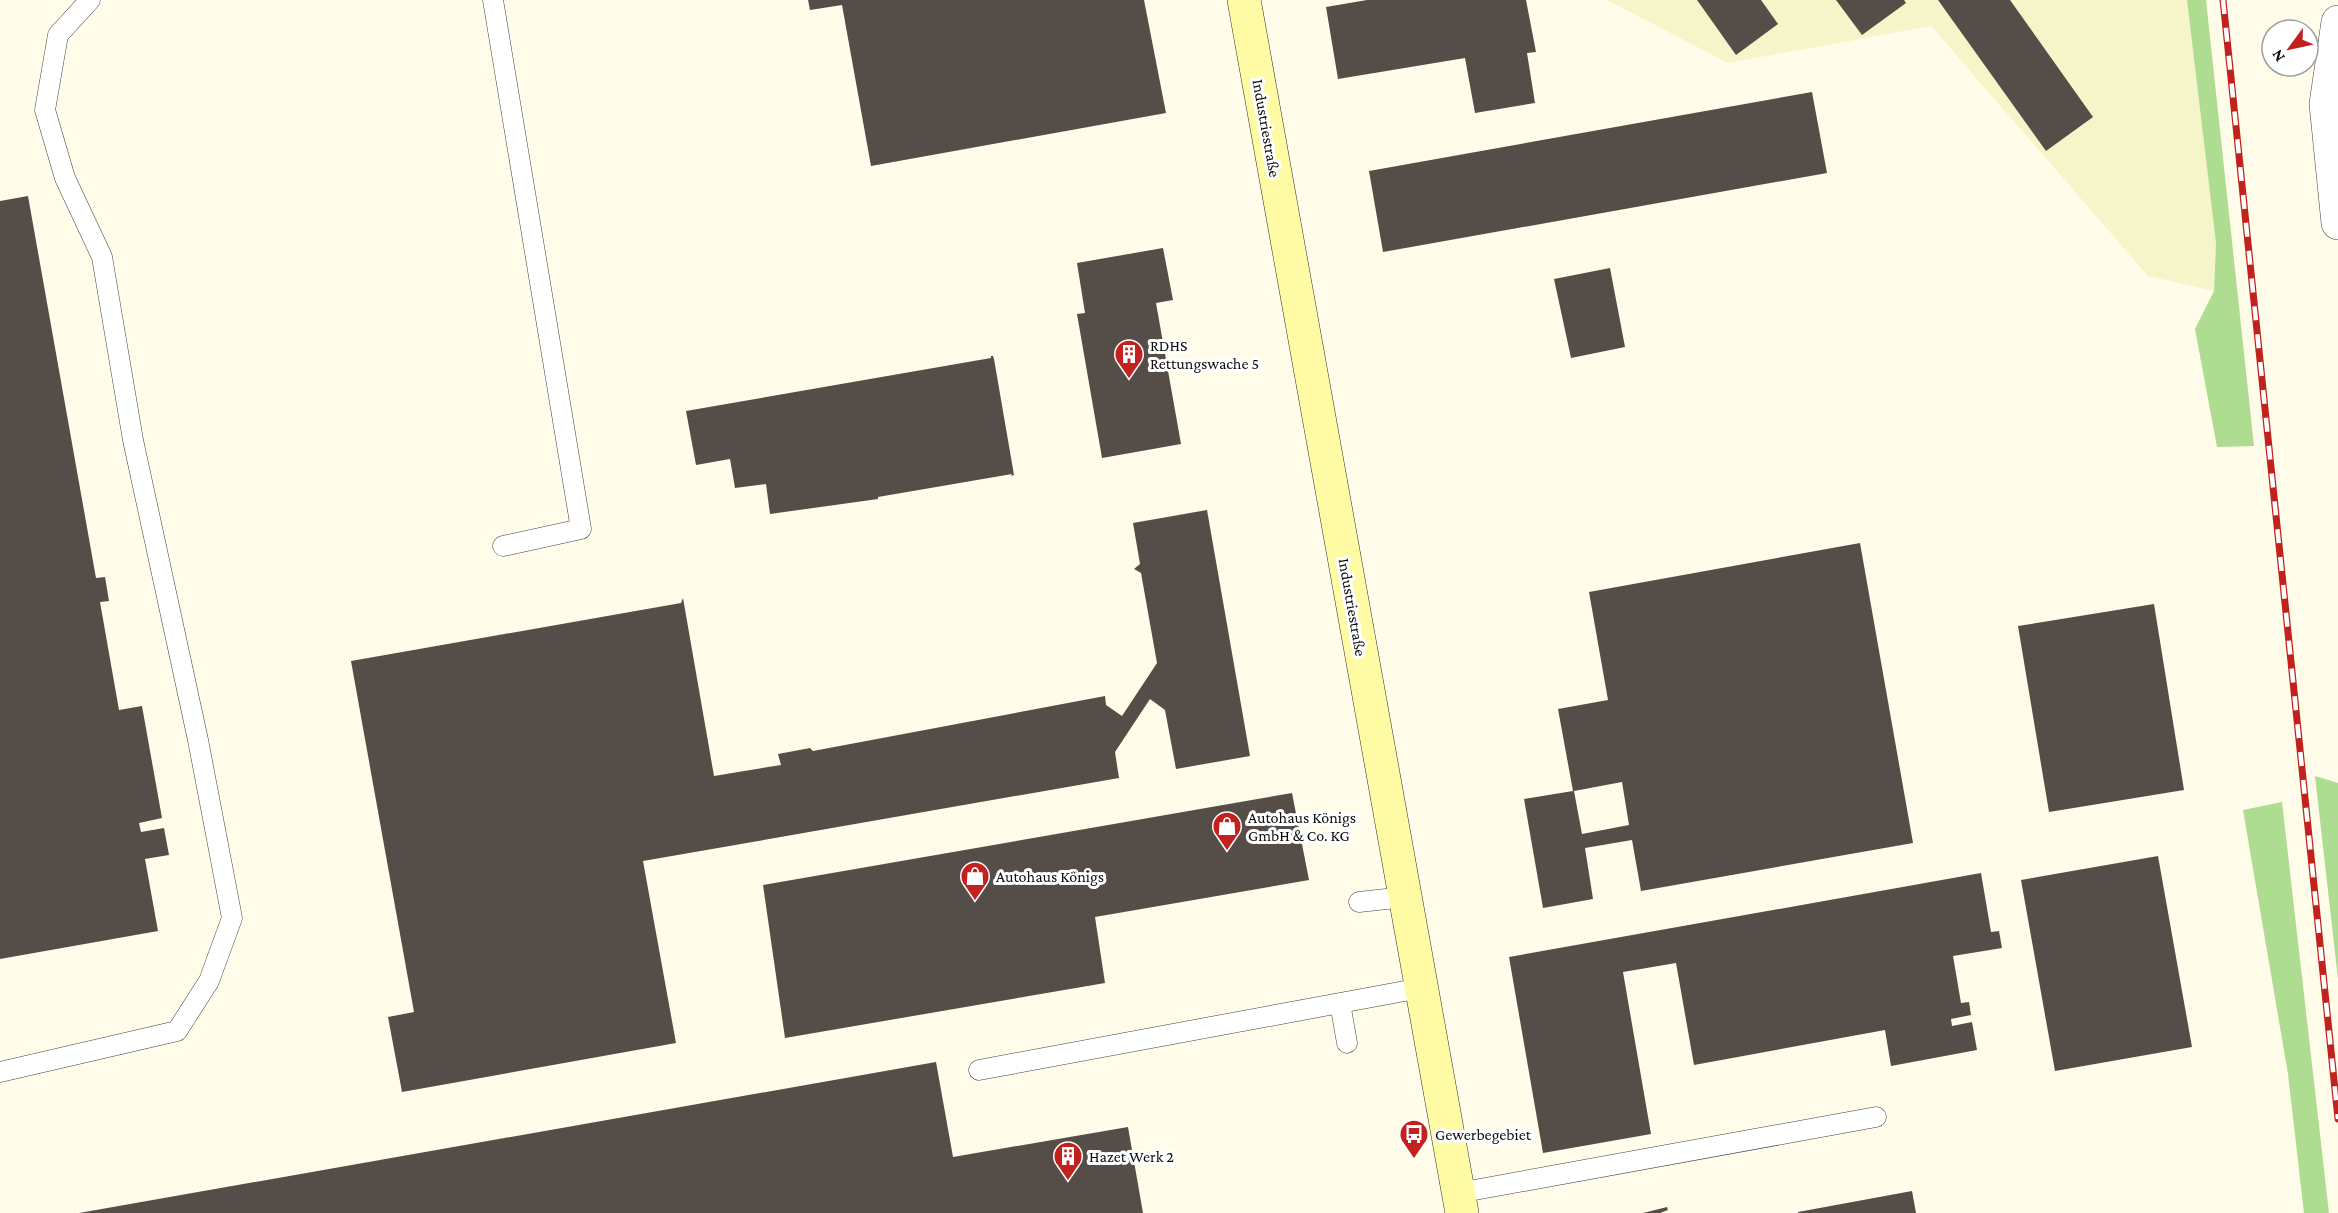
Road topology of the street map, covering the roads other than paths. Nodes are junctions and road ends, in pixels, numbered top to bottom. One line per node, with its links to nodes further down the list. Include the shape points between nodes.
1 (90, 0): 13 (lane, via 58,35 45,110 65,178 102,257 133,440 232,918 209,981 177,1031)
2 (492, 0): 6 (lane, via 581,529)
3 (1244, 0): 7 (street, Industriestraße)
4 (2338, 22): 5 (street, via 2326,104)
5 (2338, 223)
6 (503, 546)
7 (1405, 897): 8 (lane); 9 (street, Industriestraße)
8 (1359, 902)
9 (1421, 988): 10 (lane); 15 (street, Industriestraße)
10 (1340, 1003): 11 (lane); 12 (lane)
11 (1347, 1043)
12 (979, 1070)
13 (0, 1072)
14 (1876, 1117): 15 (lane)
15 (1460, 1203)

